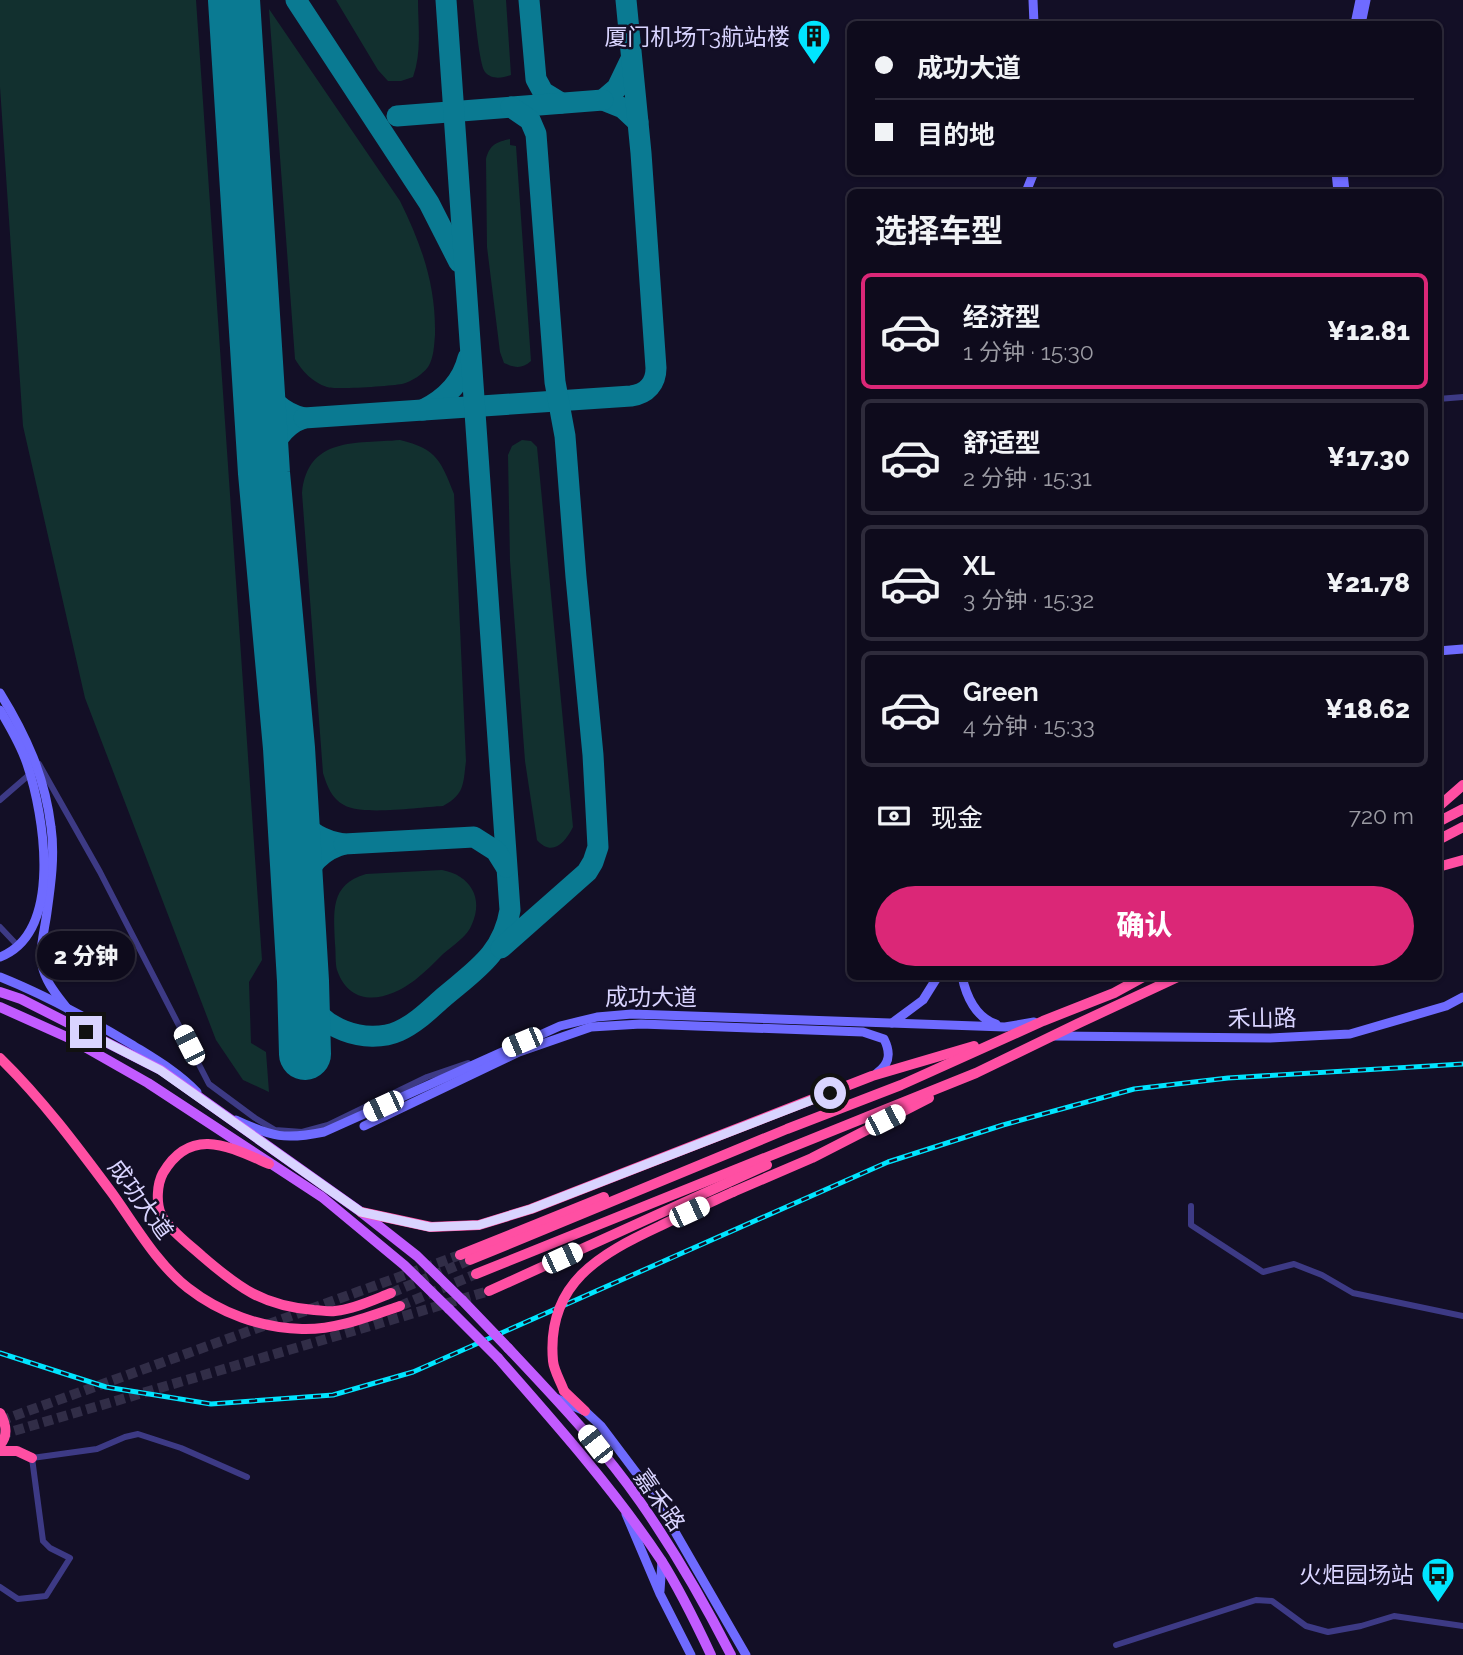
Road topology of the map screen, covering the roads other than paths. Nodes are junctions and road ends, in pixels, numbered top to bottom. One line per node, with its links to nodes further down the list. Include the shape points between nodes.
1 (1033, 0): 4 (main road)
2 (1360, 0): 5 (main road)
3 (1366, 0): 6 (main road)
4 (1034, 21)
5 (1356, 21)
6 (1362, 21)
7 (1463, 397): 8 (street)
8 (1442, 399)
9 (1463, 649): 10 (main road)
10 (1442, 651)
11 (0, 693): 13 (main road)
12 (0, 710): 14 (main road)
13 (35, 757): 35 (main road, via 44,786 53,860 42,965 50,987); 39 (street, via 209,1084 255,1118 275,1130 302,1132 328,1125 427,1077)
14 (30, 774): 16 (street); 25 (main road, via 42,828 42,884 33,928)
15 (1463, 785): 17 (highway)
16 (0, 800)
17 (1442, 803)
18 (1463, 809): 19 (highway)
19 (1442, 820)
20 (1463, 827): 21 (highway)
21 (1442, 838)
22 (1463, 859): 23 (highway)
23 (1442, 866)
24 (0, 927): 25 (street)
25 (18, 946): 26 (main road)
26 (0, 957)
27 (0, 977): 35 (main road, 成功大道)
28 (936, 980): 36 (main road, via 923,1000)
29 (963, 980): 37 (main road, via 973,1006 987,1021)
30 (1137, 980): 37 (highway, via 1101,999)
31 (1172, 980): 38 (highway)
32 (0, 992): 44 (main road, 嘉禾路, via 160,1070)
33 (1463, 997): 38 (main road, 禾山路, via 1350,1034)
34 (0, 1007): 46 (main road, 嘉禾路, via 69,1038 148,1083)
35 (66, 1008): 44 (main road, 成功大道, via 169,1067)
36 (892, 1023): 37 (main road, 成功大道); 39 (main road, 成功大道, via 632,1014 561,1026)
37 (1007, 1031): 42 (highway); 49 (highway, via 901,1085)
38 (1055, 1036): 41 (highway)
39 (503, 1051): 44 (main road, 成功大道, via 324,1132 296,1138 266,1134)
40 (0, 1058): 53 (highway, 成功大道, via 35,1092 157,1256 187,1288 255,1322 302,1329 358,1321)
41 (976, 1073): 43 (highway); 55 (highway, bridge, via 812,1158 600,1256 569,1290 554,1329 553,1363)
42 (872, 1076): 45 (main road, 成功大道, via 886,1067 888,1048 884,1039 863,1032 641,1024 591,1027 519,1052); 48 (highway, via 479,1225 430,1227)
43 (924, 1093): 50 (highway); 51 (highway)
44 (213, 1109): 48 (main road, 嘉禾路)
45 (364, 1126)
46 (269, 1164): 52 (highway, 成功大道, via 230,1147 206,1143 186,1148 169,1163 160,1180 161,1215 242,1289 268,1302 335,1311); 63 (main road, 嘉禾路, bridge, via 322,1197 404,1265 498,1359)
47 (1191, 1206): 54 (street, via 1191,1225 1263,1272 1294,1264 1353,1293)
48 (361, 1212): 55 (main road, 嘉禾路, bridge, via 416,1256)
49 (465, 1258)
50 (476, 1274)
51 (489, 1291)
52 (391, 1293)
53 (400, 1307)
54 (1463, 1316)
55 (560, 1395): 56 (highway); 64 (main road, 嘉禾路)
56 (585, 1411): 62 (main road)
57 (0, 1413): 58 (highway, via 6,1425)
58 (0, 1445)
59 (0, 1451): 60 (highway, via 17,1451)
60 (32, 1458): 61 (street, via 97,1450 138,1434); 66 (street, via 43,1541 70,1558 46,1596 18,1599)
61 (247, 1477)
62 (659, 1504): 64 (main road); 73 (main road)
63 (622, 1506): 65 (main road, 嘉禾路); 67 (main road)
64 (657, 1528): 72 (main road, 嘉禾路)
65 (662, 1561): 67 (main road); 71 (main road, 嘉禾路)
66 (0, 1587)
67 (660, 1594): 70 (main road)
68 (1463, 1626): 69 (street, via 1394,1616 1328,1632 1306,1626 1272,1601 1256,1600)
69 (1116, 1645)
70 (691, 1655)
71 (711, 1655)
72 (732, 1655)
73 (746, 1655)

